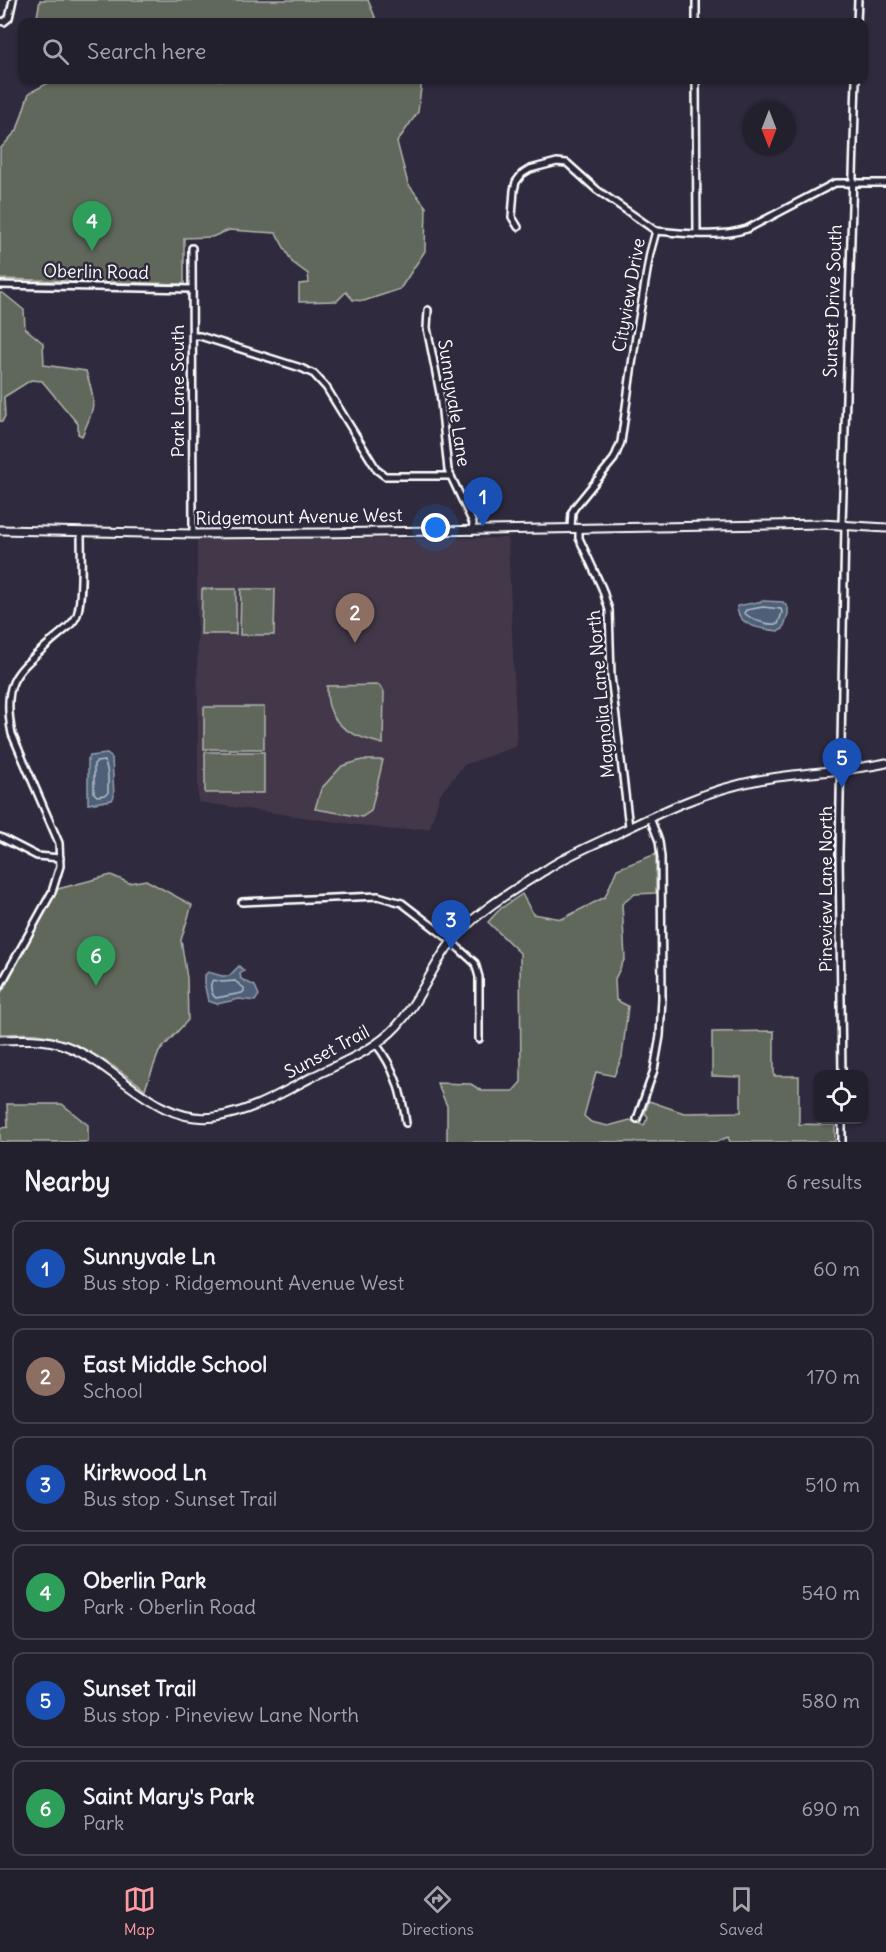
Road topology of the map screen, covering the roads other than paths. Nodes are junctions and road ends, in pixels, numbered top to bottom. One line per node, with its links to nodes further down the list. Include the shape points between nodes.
1 (13, 0): 6 (street, via 9,18)
2 (696, 0): 4 (street)
3 (858, 0): 5 (street)
4 (696, 18)
5 (857, 18)
6 (0, 21)
7 (696, 84): 13 (street)
8 (856, 84): 9 (street, Sunset Drive South)
9 (852, 183): 10 (street); 13 (street, via 828,186 747,229 728,234); 20 (street, Sunset Drive South)
10 (886, 183)
11 (518, 227): 12 (street, Cityview Drive, via 512,217 516,182 530,169 557,162 567,164)
12 (656, 231): 13 (street); 21 (street, Cityview Drive, via 621,442 614,459 574,507)
13 (697, 233)
14 (192, 248): 16 (street, Park Lane South)
15 (0, 285): 16 (street, Oberlin Road)
16 (192, 289): 18 (street, Park Lane South)
17 (428, 310): 19 (street, Sunnyvale Lane, via 427,328)
18 (193, 336): 19 (street, via 314,374 377,470 385,476); 26 (street, Park Lane South)
19 (450, 476): 24 (street, Sunnyvale Lane, via 473,523)
20 (843, 524): 21 (street, Ridgemount Avenue West); 22 (street, Ridgemount Avenue West); 28 (street, Pineview Lane North)
21 (575, 528): 24 (street, Ridgemount Avenue West); 30 (street, Magnolia Lane North, via 609,610 611,676)
22 (886, 528)
23 (0, 530): 25 (street, Ridgemount Avenue West)
24 (472, 531): 26 (street, Ridgemount Avenue West)
25 (81, 532): 26 (street, Ridgemount Avenue West); 32 (street, via 77,616 16,674 8,694 12,734 55,832)
26 (193, 534)
27 (886, 763): 28 (street, Sunset Trail)
28 (842, 771): 29 (street, Sunset Trail, via 757,780 697,796); 39 (street, Pineview Lane North)
29 (650, 818): 30 (street, Sunset Trail); 40 (street, via 661,857 662,998 657,1056)
30 (630, 827): 34 (street, Sunset Trail, via 548,868 476,917)
31 (0, 837): 32 (street, via 37,856)
32 (60, 858): 35 (street, via 52,892)
33 (242, 902): 34 (street, via 378,896 402,903)
34 (452, 942): 36 (street, via 478,970); 38 (street, Sunset Trail, via 406,1015)
35 (0, 986)
36 (479, 1039)
37 (0, 1040): 38 (street, Sunset Trail, via 31,1039 65,1046 160,1107 200,1118 234,1113 273,1098)
38 (376, 1044): 41 (street, via 391,1066)
39 (842, 1070)
40 (637, 1119)
41 (406, 1123)
42 (842, 1124): 43 (street)
43 (843, 1142)

